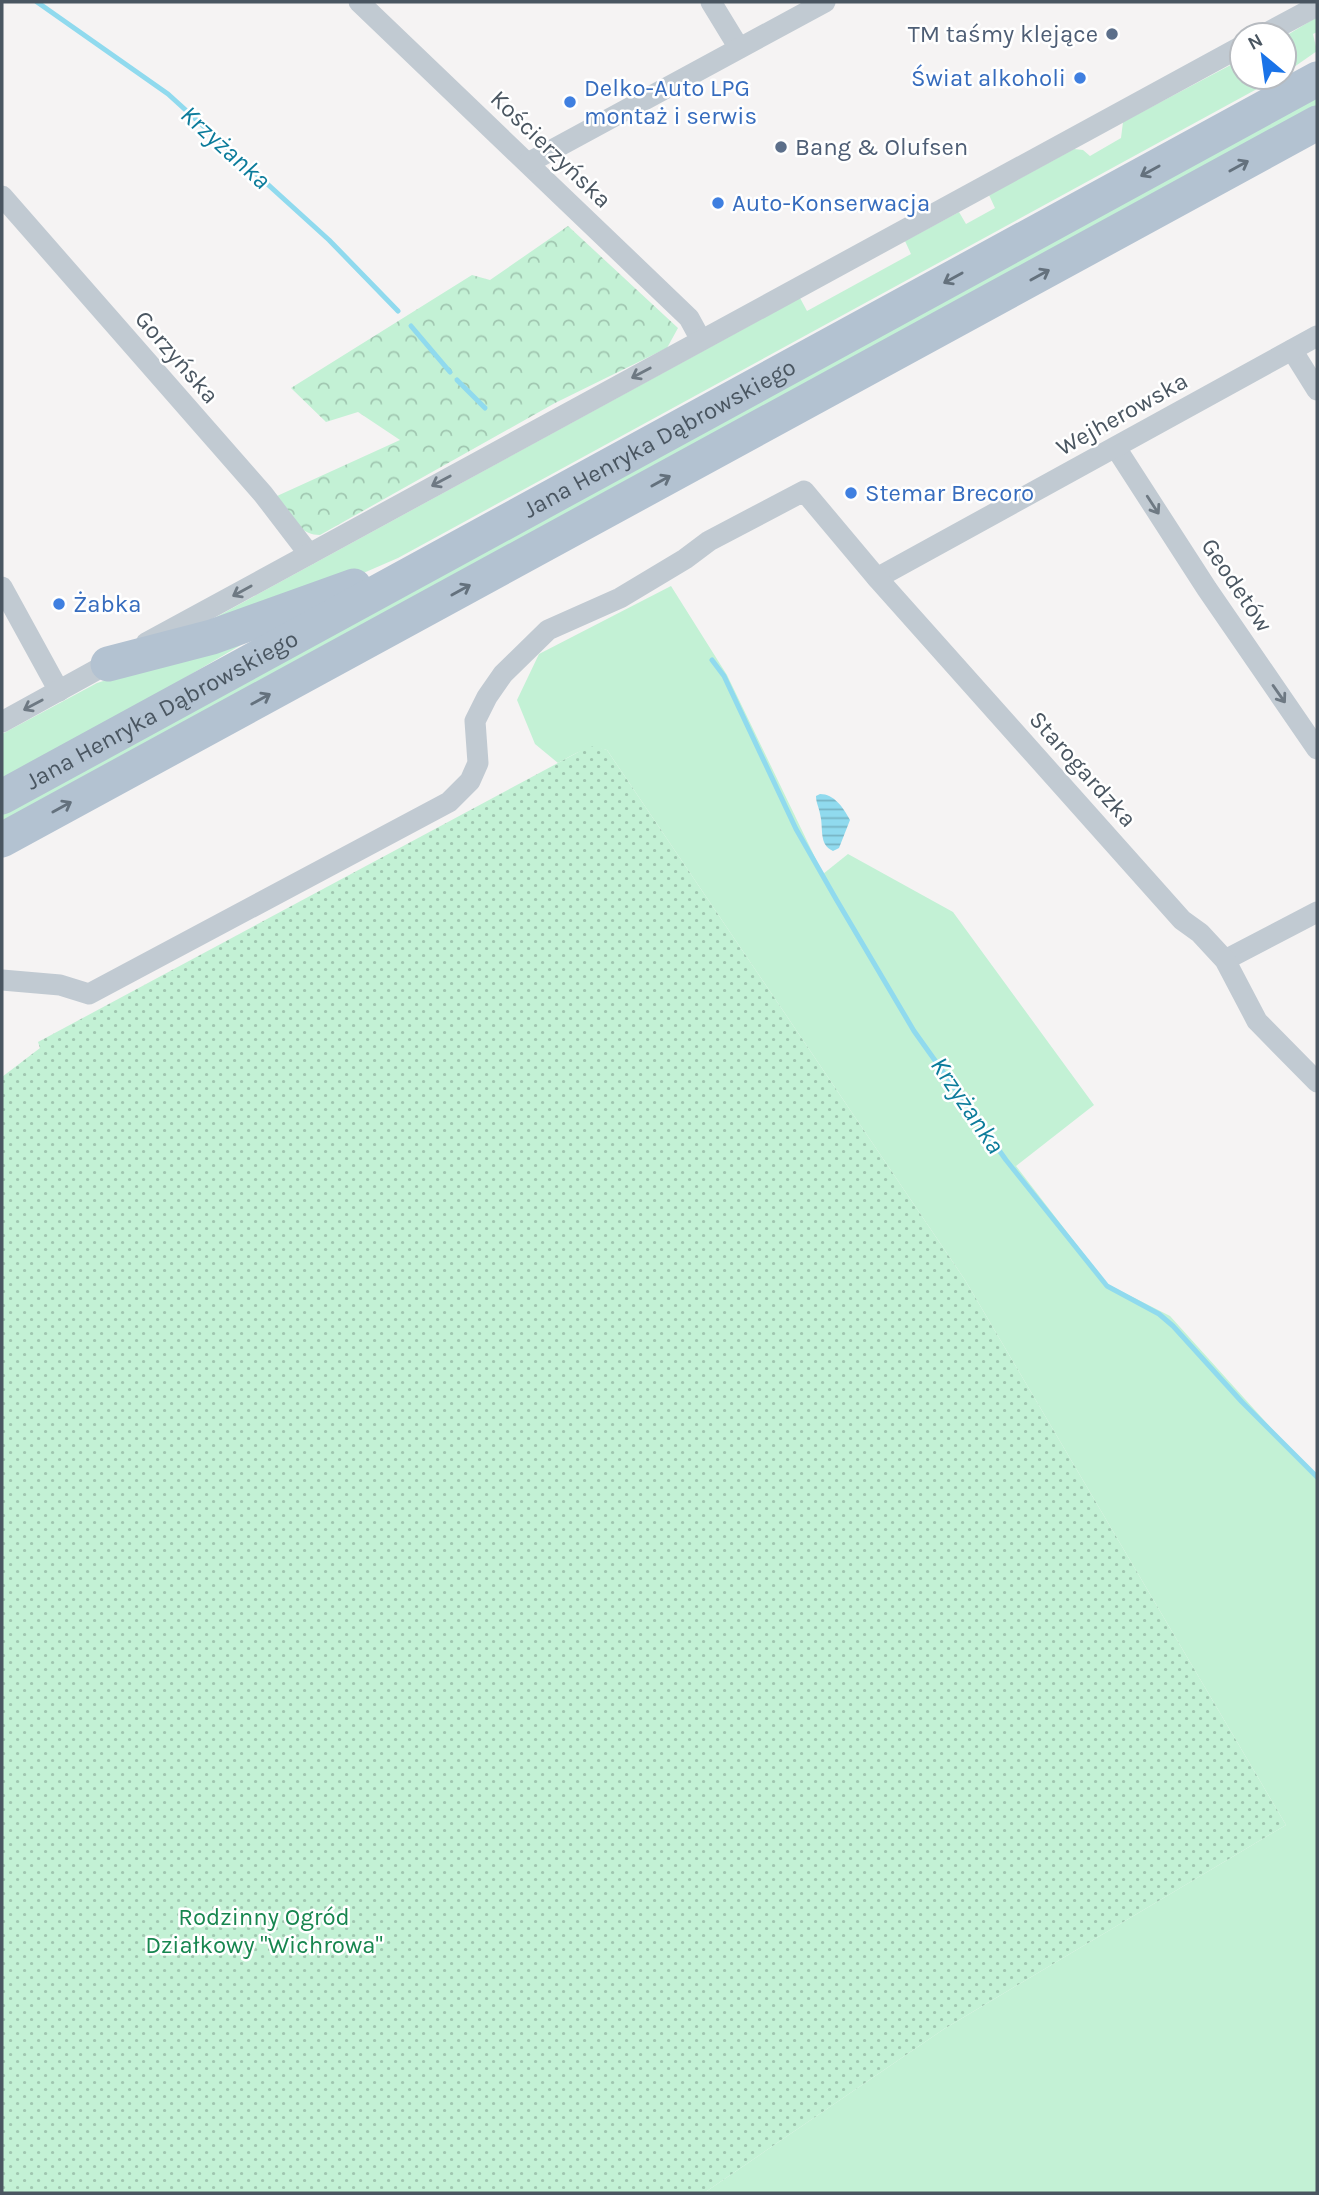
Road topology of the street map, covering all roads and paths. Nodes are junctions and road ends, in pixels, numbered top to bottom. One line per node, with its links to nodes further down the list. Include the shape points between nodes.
1 (359, 2): 10 (street, Kościerzyńska)
2 (711, 2): 6 (street)
3 (825, 2): 6 (street)
4 (1317, 6): 5 (street)
5 (1289, 21)
6 (739, 48): 10 (street)
7 (1228, 54): 13 (street)
8 (1317, 79): 17 (main road, Jana Henryka Dąbrowskiego, one-way to 17)
9 (1317, 123): 26 (main road, Jana Henryka Dąbrowskiego, one-way to 9)
10 (528, 163): 13 (street, Kościerzyńska, via 690,318)
11 (2, 196): 18 (street, Gorzyńska, via 263,494)
12 (1317, 336): 14 (street, Wejherowska)
13 (701, 340): 18 (street, one-way to 18)
14 (1292, 349): 15 (street); 16 (street, Wejherowska)
15 (1317, 390)
16 (1116, 448): 19 (street, Wejherowska); 24 (street, Geodetów, one-way to 24)
17 (478, 538): 21 (main road, via 212,638); 25 (main road, Jana Henryka Dąbrowskiego)
18 (309, 554): 21 (street, one-way to 21)
19 (877, 578): 28 (street, Starogardzka, via 1182,920); 29 (street, Starogardzka, via 804,491 709,541 620,598 548,630 503,674 487,697 475,722 478,762 470,781 449,802 89,994 60,985)
20 (2, 587): 22 (street)
21 (108, 664): 22 (street)
22 (59, 691): 23 (street, one-way to 23)
23 (2, 722)
24 (1317, 749)
25 (2, 797)
26 (2, 840)
27 (1317, 912): 28 (street)
28 (1225, 960): 30 (street, Starogardzka, via 1257,1021)
29 (2, 980)
30 (1317, 1083)

